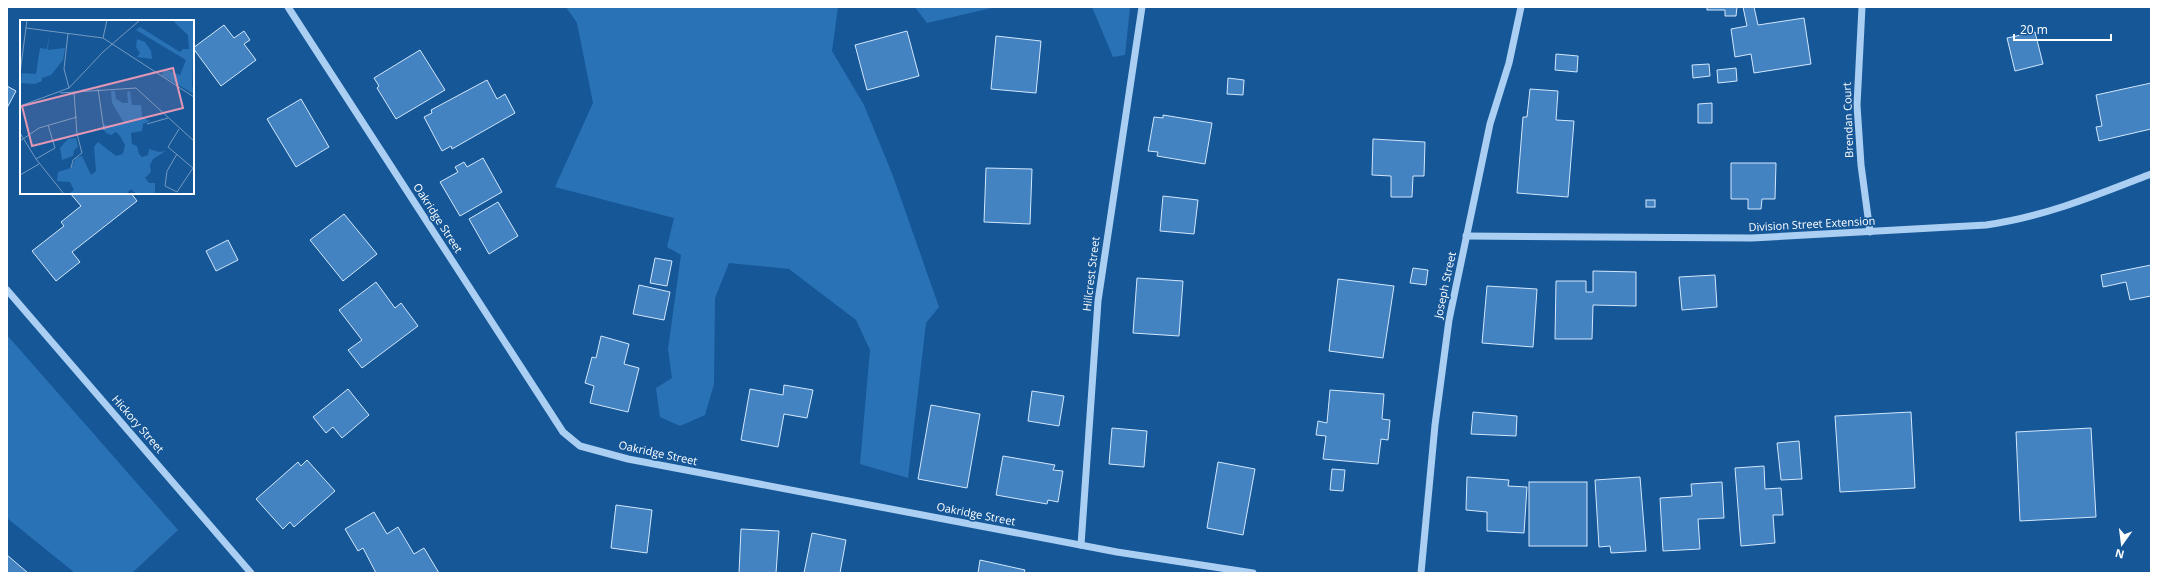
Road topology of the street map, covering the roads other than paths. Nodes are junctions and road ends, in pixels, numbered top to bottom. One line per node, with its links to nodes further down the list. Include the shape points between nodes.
1 (288, 7): 9 (street, Oakridge Street, via 569,438 587,448 628,459)
2 (1142, 7): 9 (street, Hillcrest Street, via 1098,301)
3 (1521, 7): 7 (street, Joseph Street, via 1512,50 1490,124)
4 (1862, 7): 6 (street, Brendan Court, via 1857,104 1861,165)
5 (2151, 174): 6 (street, Division Street Extension, via 2069,206 2012,221)
6 (1870, 232): 7 (street, Division Street Extension, via 1752,238)
7 (1466, 236): 12 (street, Joseph Street, via 1442,365)
8 (7, 290): 10 (street, Hickory Street)
9 (1081, 545): 11 (street, Oakridge Street)
10 (251, 573)
11 (1253, 573)
12 (1421, 573)

